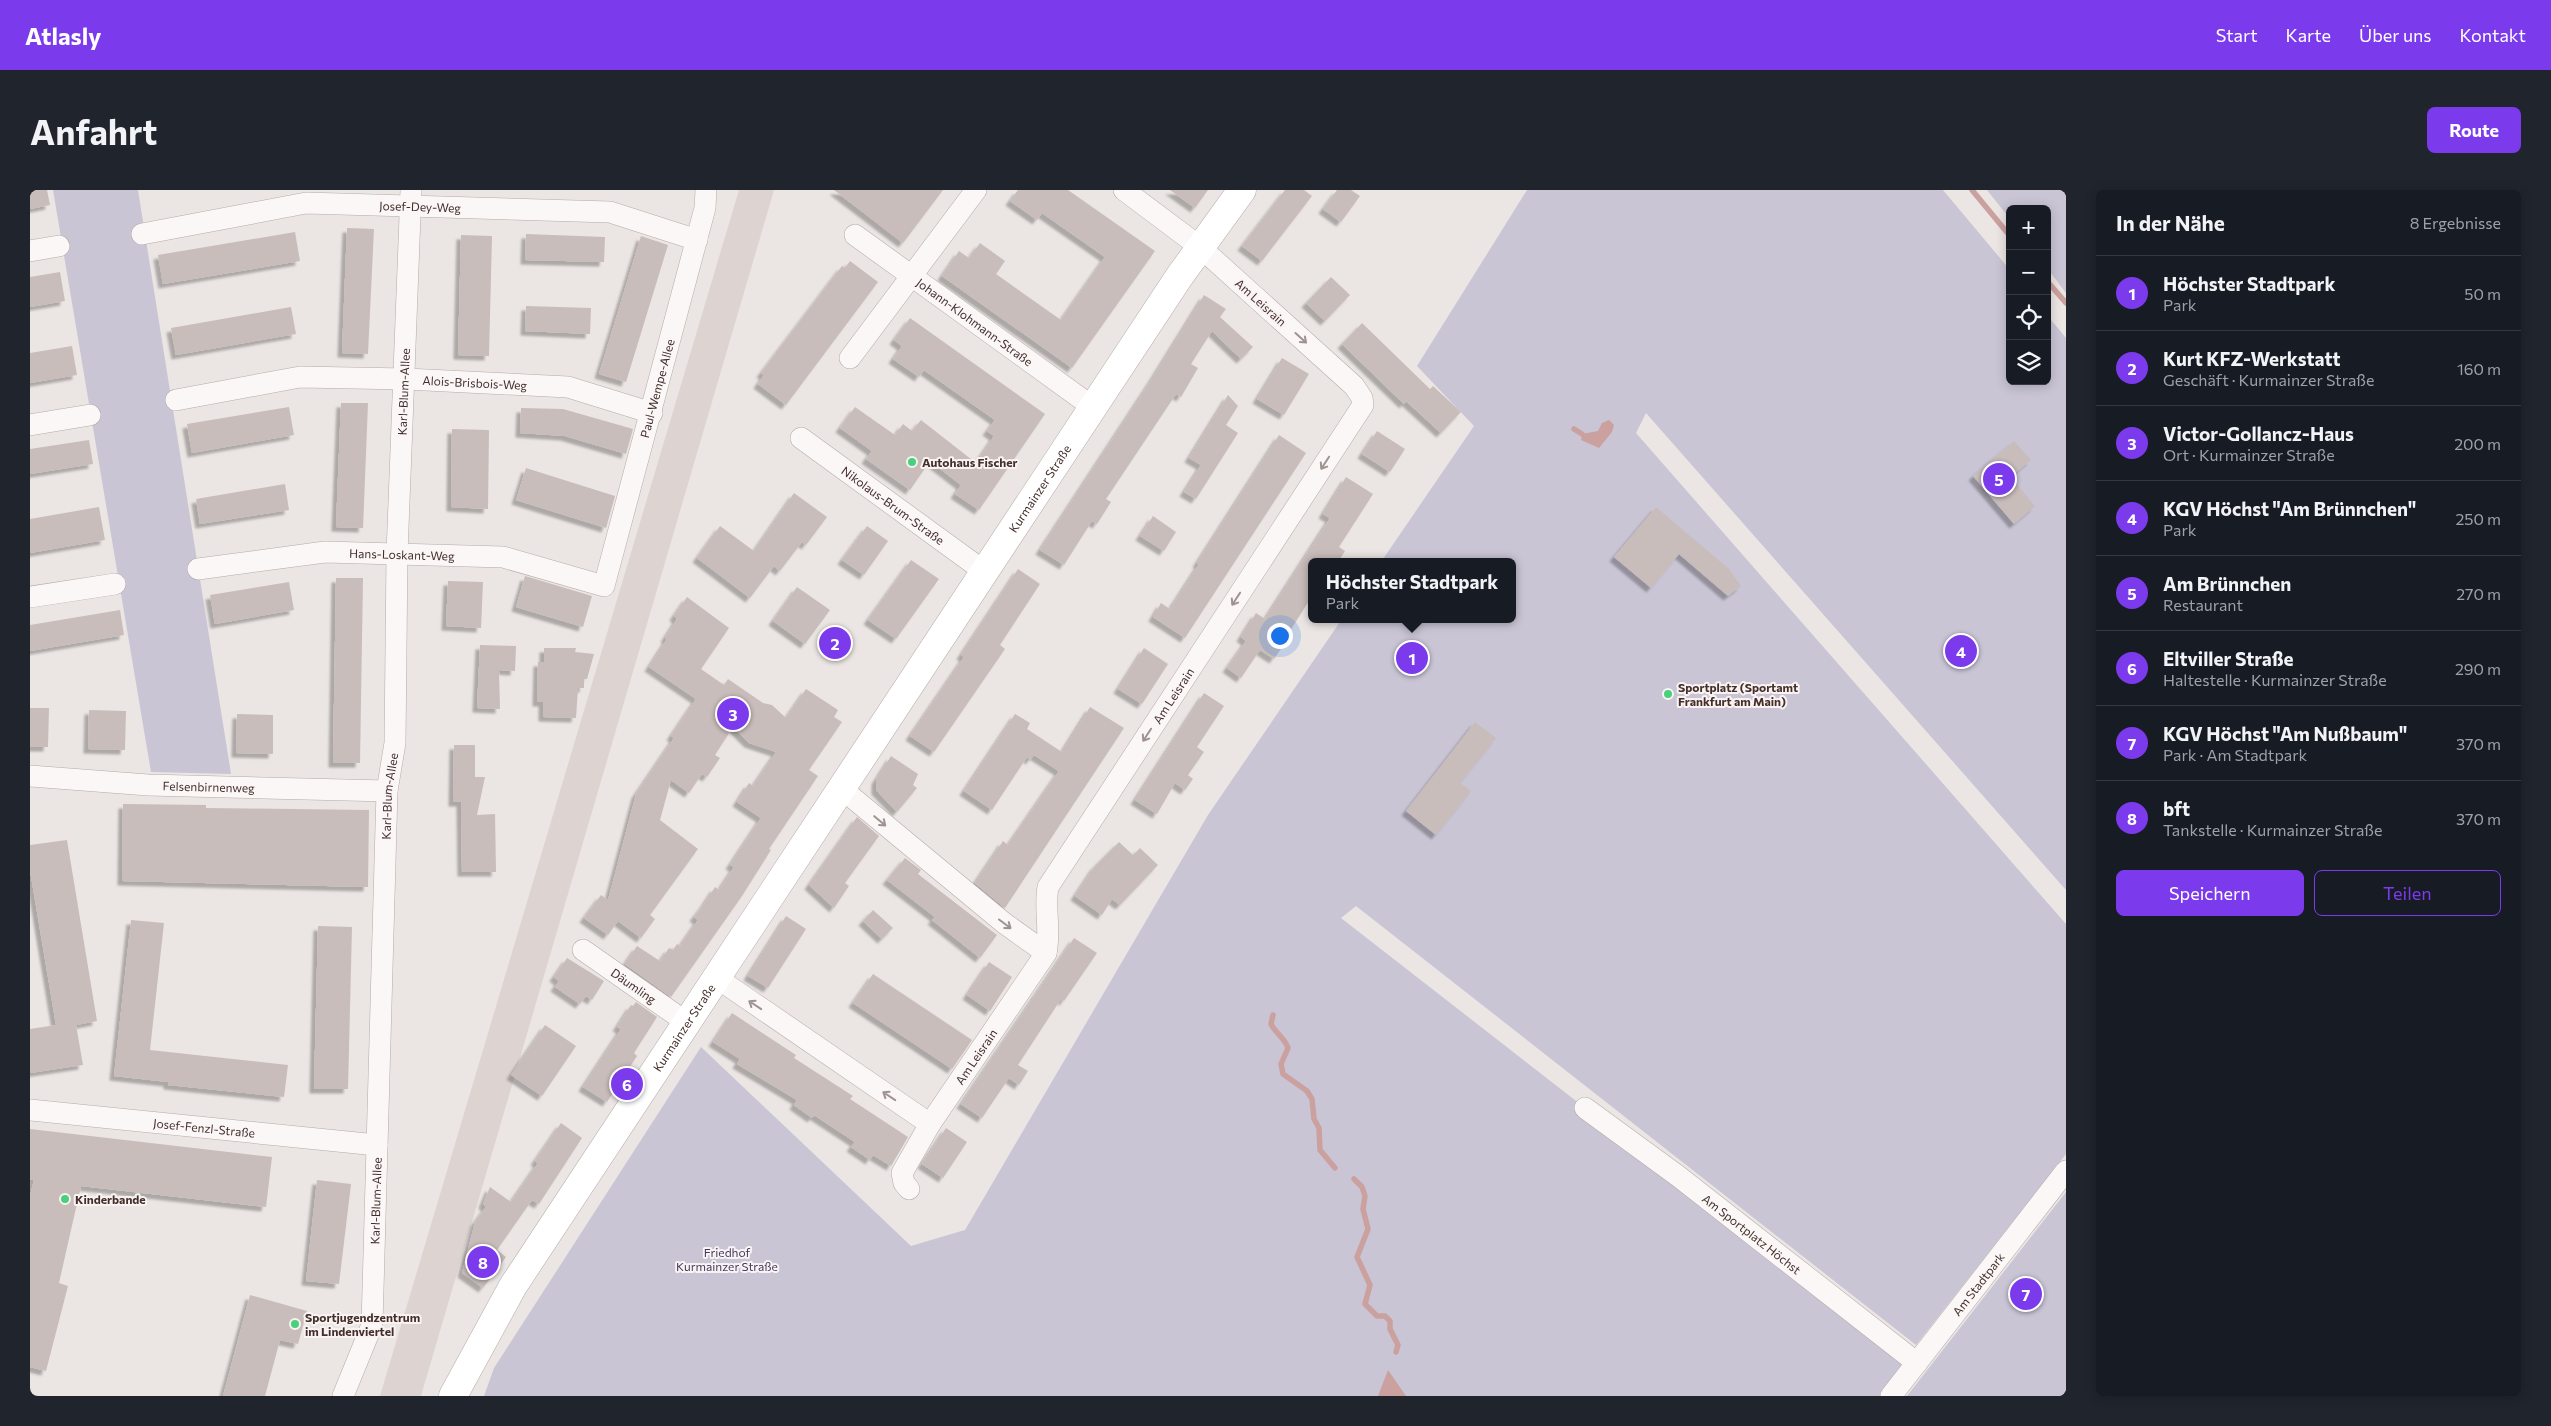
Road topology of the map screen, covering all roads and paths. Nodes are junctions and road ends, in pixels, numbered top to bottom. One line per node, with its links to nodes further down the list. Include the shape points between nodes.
1 (706, 190): 8 (street, Paul-Wempe-Allee)
2 (976, 190): 12 (street)
3 (1124, 190): 10 (street)
4 (1242, 190): 10 (main road, Kurmainzer Straße)
5 (411, 199): 6 (street, Josef-Dey-Weg, via 306,203); 8 (street, Josef-Dey-Weg, via 610,212); 14 (street, Karl-Blum-Allee)
6 (142, 234)
7 (855, 235): 12 (street, Johann-Klohmann-Straße)
8 (697, 240): 17 (street, Paul-Wempe-Allee)
9 (59, 246): 11 (street)
10 (1200, 247): 16 (main road, Kurmainzer Straße); 31 (street, Am Leisrain, one-way to 31, via 1354,386 1363,405 1048,886 1049,939)
11 (30, 251)
12 (911, 277): 13 (street); 16 (street, Johann-Klohmann-Straße)
13 (850, 358)
14 (406, 379): 15 (street, Alois-Brisbois-Weg, via 300,377); 17 (street, Alois-Brisbois-Weg, via 568,388); 21 (street, Karl-Blum-Allee)
15 (176, 400)
16 (1094, 408): 23 (main road, Kurmainzer Straße)
17 (652, 413): 25 (street, Paul-Wempe-Allee)
18 (90, 415): 19 (street)
19 (30, 425)
20 (801, 438): 23 (street, Nikolaus-Brum-Straße)
21 (397, 554): 22 (street, Hans-Loskant-Weg, via 324,552); 25 (street, Hans-Loskant-Weg, via 503,557); 29 (street, Karl-Blum-Allee, via 395,743)
22 (198, 569)
23 (985, 572): 28 (main road, Kurmainzer Straße)
24 (115, 584): 26 (street)
25 (604, 586)
26 (30, 597)
27 (30, 776): 29 (street, Felsenbirnenweg, via 157,785)
28 (842, 790): 31 (street, one-way to 31, via 1004,923); 32 (main road, Kurmainzer Straße)
29 (388, 791): 37 (street, Karl-Blum-Allee)
30 (583, 950): 33 (street, Däumling)
31 (1046, 953): 36 (street, Am Leisrain)
32 (717, 978): 33 (main road, Kurmainzer Straße); 36 (street, one-way to 32)
33 (686, 1022): 42 (main road, Kurmainzer Straße, via 513,1286)
34 (1585, 1108): 40 (street, Am Sportplatz Höchst, via 1678,1176)
35 (30, 1110): 37 (street, Josef-Fenzl-Straße)
36 (930, 1124): 39 (street, Am Leisrain, via 902,1173)
37 (377, 1145): 41 (street, Karl-Blum-Allee, via 372,1325)
38 (2066, 1171): 40 (street, Am Stadtpark)
39 (909, 1189)
40 (1917, 1363): 43 (street, Am Stadtpark)
41 (343, 1396)
42 (453, 1396)
43 (1891, 1396)

